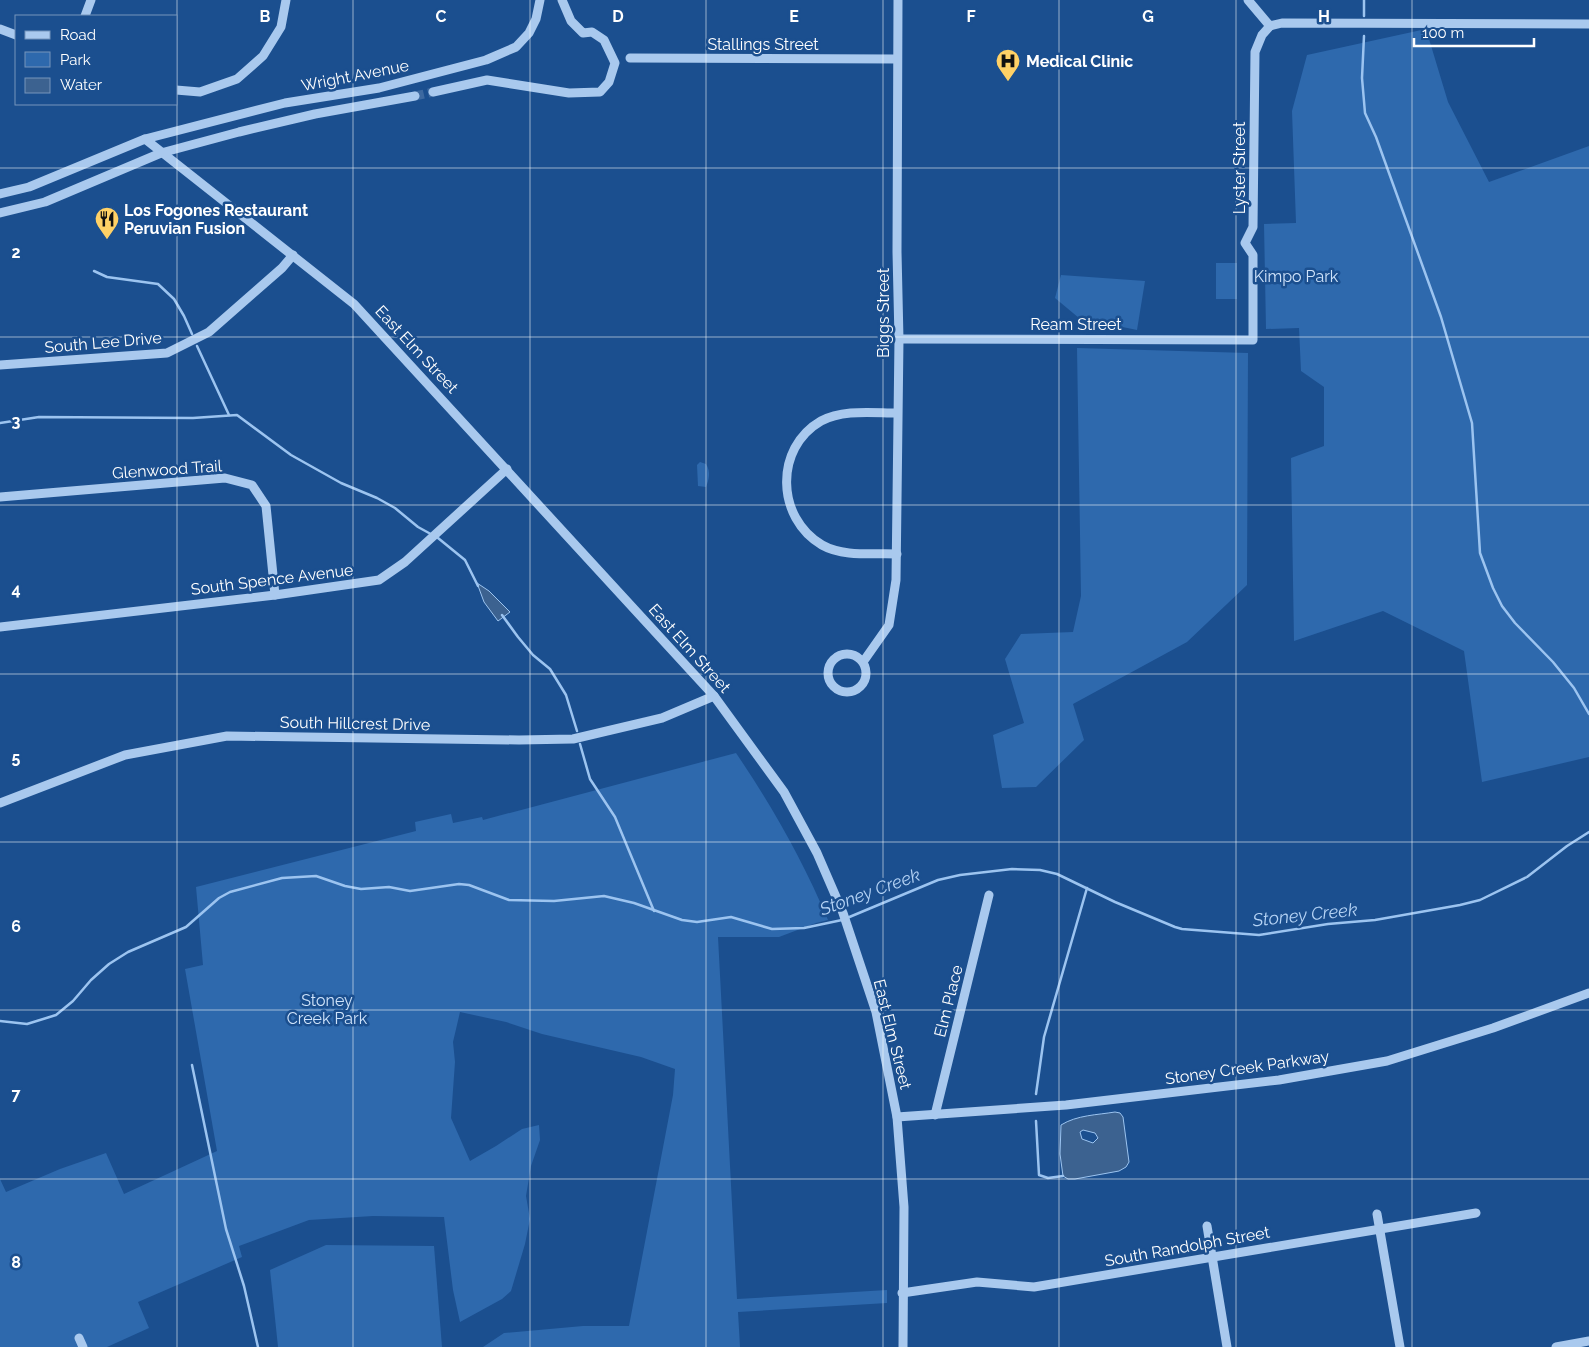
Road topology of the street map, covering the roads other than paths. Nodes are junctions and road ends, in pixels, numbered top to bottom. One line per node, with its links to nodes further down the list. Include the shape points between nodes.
1 (90, 0): 7 (street)
2 (286, 0): 14 (street, via 281,27 263,56 237,78 200,92)
3 (540, 0): 17 (street, Wright Avenue, via 529,33 516,47 486,60 379,88 285,103)
4 (562, 0): 15 (street, via 571,21 583,33 592,32 604,40 615,63 609,82 600,92 569,93 487,80)
5 (898, 0): 13 (street, Biggs Street)
6 (1248, 0): 9 (street)
7 (85, 15)
8 (1589, 24): 9 (street, via 1282,23)
9 (1270, 26): 23 (street, Lyster Street, via 1255,52 1253,227 1244,243 1253,255)
10 (0, 29): 11 (street)
11 (15, 35)
12 (630, 58): 13 (street, Stallings Street)
13 (897, 59): 22 (street, Biggs Street)
14 (178, 90)
15 (433, 92)
16 (415, 96): 18 (street, Wright Avenue, via 315,114)
17 (145, 139): 18 (street, East Elm Street); 19 (street, Wright Avenue, via 29,187)
18 (161, 153): 20 (street, Wright Avenue, via 45,202); 21 (street, East Elm Street)
19 (0, 194)
20 (0, 213)
21 (293, 255): 24 (street, South Lee Drive, via 209,332 167,353); 26 (street, East Elm Street, via 354,304)
22 (899, 339): 23 (street, Ream Street); 25 (street, Biggs Street)
23 (1253, 340)
24 (0, 365)
25 (897, 413): 28 (street, Biggs Street); 28 (street, via 843,414 822,421 806,433 793,450 786,490 791,510 804,530 822,545 843,553)
26 (506, 469): 29 (street, South Spence Avenue, via 405,562 379,580); 32 (street, East Elm Street)
27 (0, 497): 29 (street, Glenwood Trail, via 225,478 252,485 266,506)
28 (897, 554): 31 (street, Biggs Street, via 889,625)
29 (275, 595): 30 (street, South Spence Avenue)
30 (0, 627)
31 (863, 662): 31 (street, via 851,654 840,655 830,663 827,674 832,686 844,693 857,690 865,681)
32 (714, 696): 33 (street, South Hillcrest Drive, via 662,718 572,739 227,736 125,755); 37 (street, East Elm Street, via 784,792 817,853 843,913 876,1012)
33 (0, 803)
34 (989, 895): 36 (street, Elm Place)
35 (1589, 993): 36 (street, Stoney Creek Parkway, via 1493,1028 1387,1061 1279,1080 1066,1105)
36 (935, 1115): 37 (street, Stoney Creek Parkway)
37 (897, 1117): 43 (street, East Elm Street, via 904,1207)
38 (1476, 1213): 41 (street, South Randolph Street)
39 (1377, 1214): 41 (street)
40 (1207, 1226): 42 (street)
41 (1379, 1230): 42 (street, South Randolph Street); 47 (street)
42 (1213, 1257): 43 (street, South Randolph Street, via 1034,1287 977,1282); 46 (street)
43 (902, 1292): 45 (street, East Elm Street)
44 (1589, 1342): 48 (street)
45 (903, 1347)
46 (1227, 1347)
47 (1400, 1347)
48 (1556, 1347)

